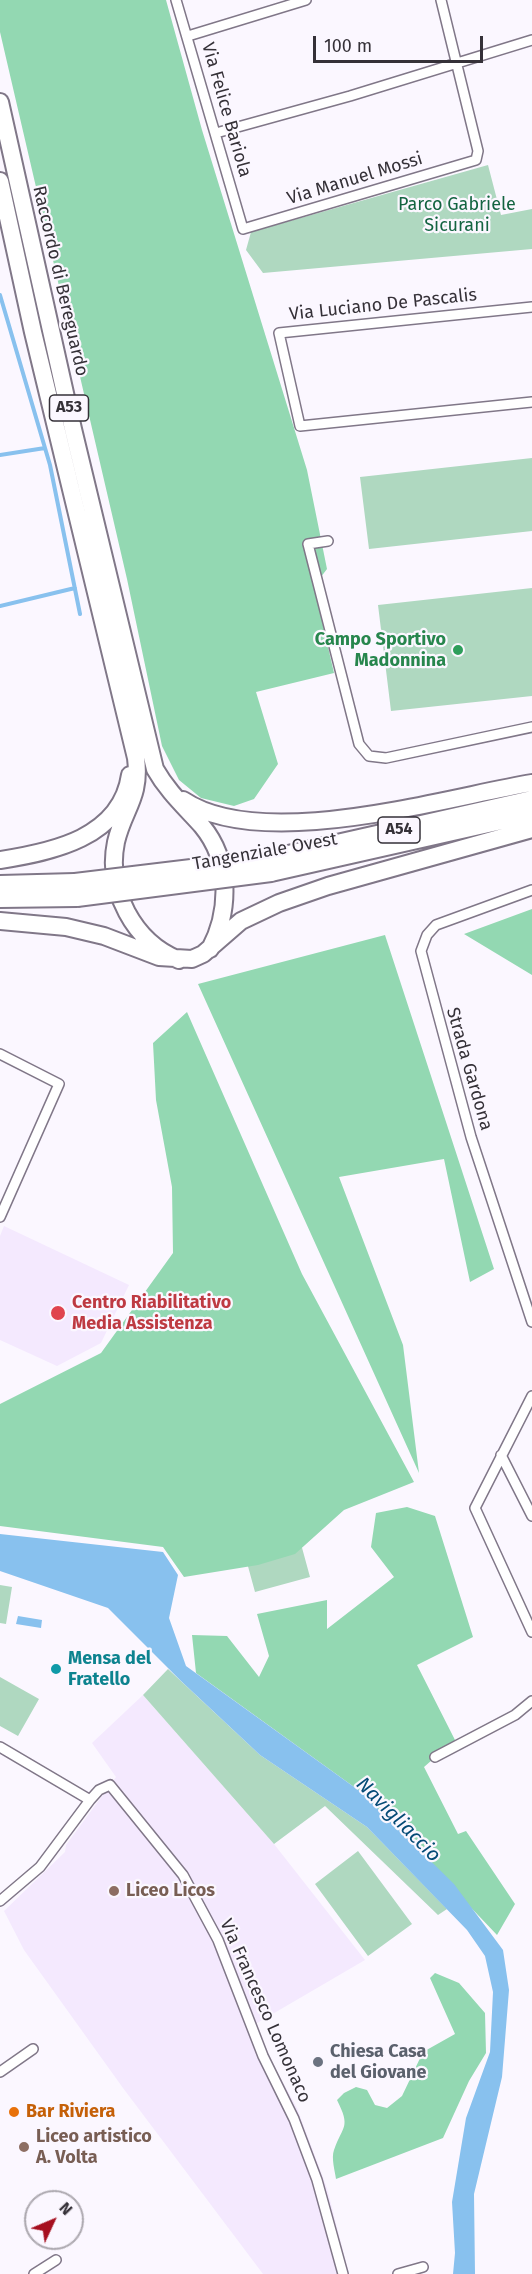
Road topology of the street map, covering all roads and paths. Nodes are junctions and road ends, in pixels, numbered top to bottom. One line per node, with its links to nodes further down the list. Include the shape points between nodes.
1 (176, 0): 4 (street, Via Felice Bariola)
2 (306, 0): 4 (street)
3 (441, 0): 6 (street)
4 (188, 36): 8 (street, Via Felice Bariola)
5 (532, 40): 6 (street)
6 (458, 62): 8 (street); 11 (street, Via Manuel Mossi, via 478,151 476,160)
7 (0, 102): 16 (highway, Raccordo di Bereguardo / A53)
8 (216, 133): 11 (street, Via Felice Bariola)
9 (0, 181): 13 (highway, Raccordo di Bereguardo / A53)
10 (0, 229): 13 (highway)
11 (243, 229)
12 (532, 307): 14 (street, Via Luciano De Pascalis, via 279,333 300,426)
13 (33, 332): 16 (highway, Raccordo di Bereguardo / A53)
14 (532, 402)
15 (328, 541): 17 (street, via 308,544 359,744 369,756 386,758)
16 (133, 717): 18 (highway, A53); 23 (highway, via 129,779 120,802 106,820 71,844); 31 (highway, A53, via 138,779 116,842 116,882 123,905 138,930)
17 (532, 727)
18 (162, 782): 19 (highway, via 187,803 217,815 303,822 373,814); 30 (highway, A53, via 202,826 218,853 225,905)
19 (532, 783)
20 (532, 799): 24 (highway, Tangenziale Ovest / A54)
21 (532, 813): 24 (highway, Tangenziale Ovest / A54)
22 (532, 829): 30 (highway, via 288,899 241,921)
23 (0, 860)
24 (269, 866): 26 (highway, Tangenziale Ovest / A54, bridge)
25 (0, 884): 26 (highway, Tangenziale Ovest / A54)
26 (76, 890): 28 (highway, Tangenziale Ovest / A54)
27 (532, 890): 34 (street, Strada Gardona, via 436,925 426,935 421,951 471,1137)
28 (0, 899)
29 (0, 921): 31 (highway, via 85,931 159,957)
30 (210, 949): 31 (highway)
31 (179, 960)
32 (0, 1054): 33 (street, via 59,1084)
33 (0, 1217)
34 (532, 1322)
35 (532, 1396): 36 (street)
36 (501, 1455): 37 (street); 38 (street, via 475,1508)
37 (532, 1516)
38 (532, 1632)
39 (532, 1701): 41 (street, via 515,1715)
40 (0, 1747): 42 (street)
41 (435, 1757)
42 (90, 1800): 43 (street, via 40,1867); 49 (street, Via Francesco Lomonaco, via 110,1785 183,1875 218,1940 262,2056 294,2119 317,2180)
43 (0, 1901)
44 (33, 2049): 45 (street)
45 (0, 2072)
46 (56, 2260): 48 (street)
47 (423, 2267): 50 (street)
48 (34, 2274)
49 (343, 2274)
50 (398, 2274)

